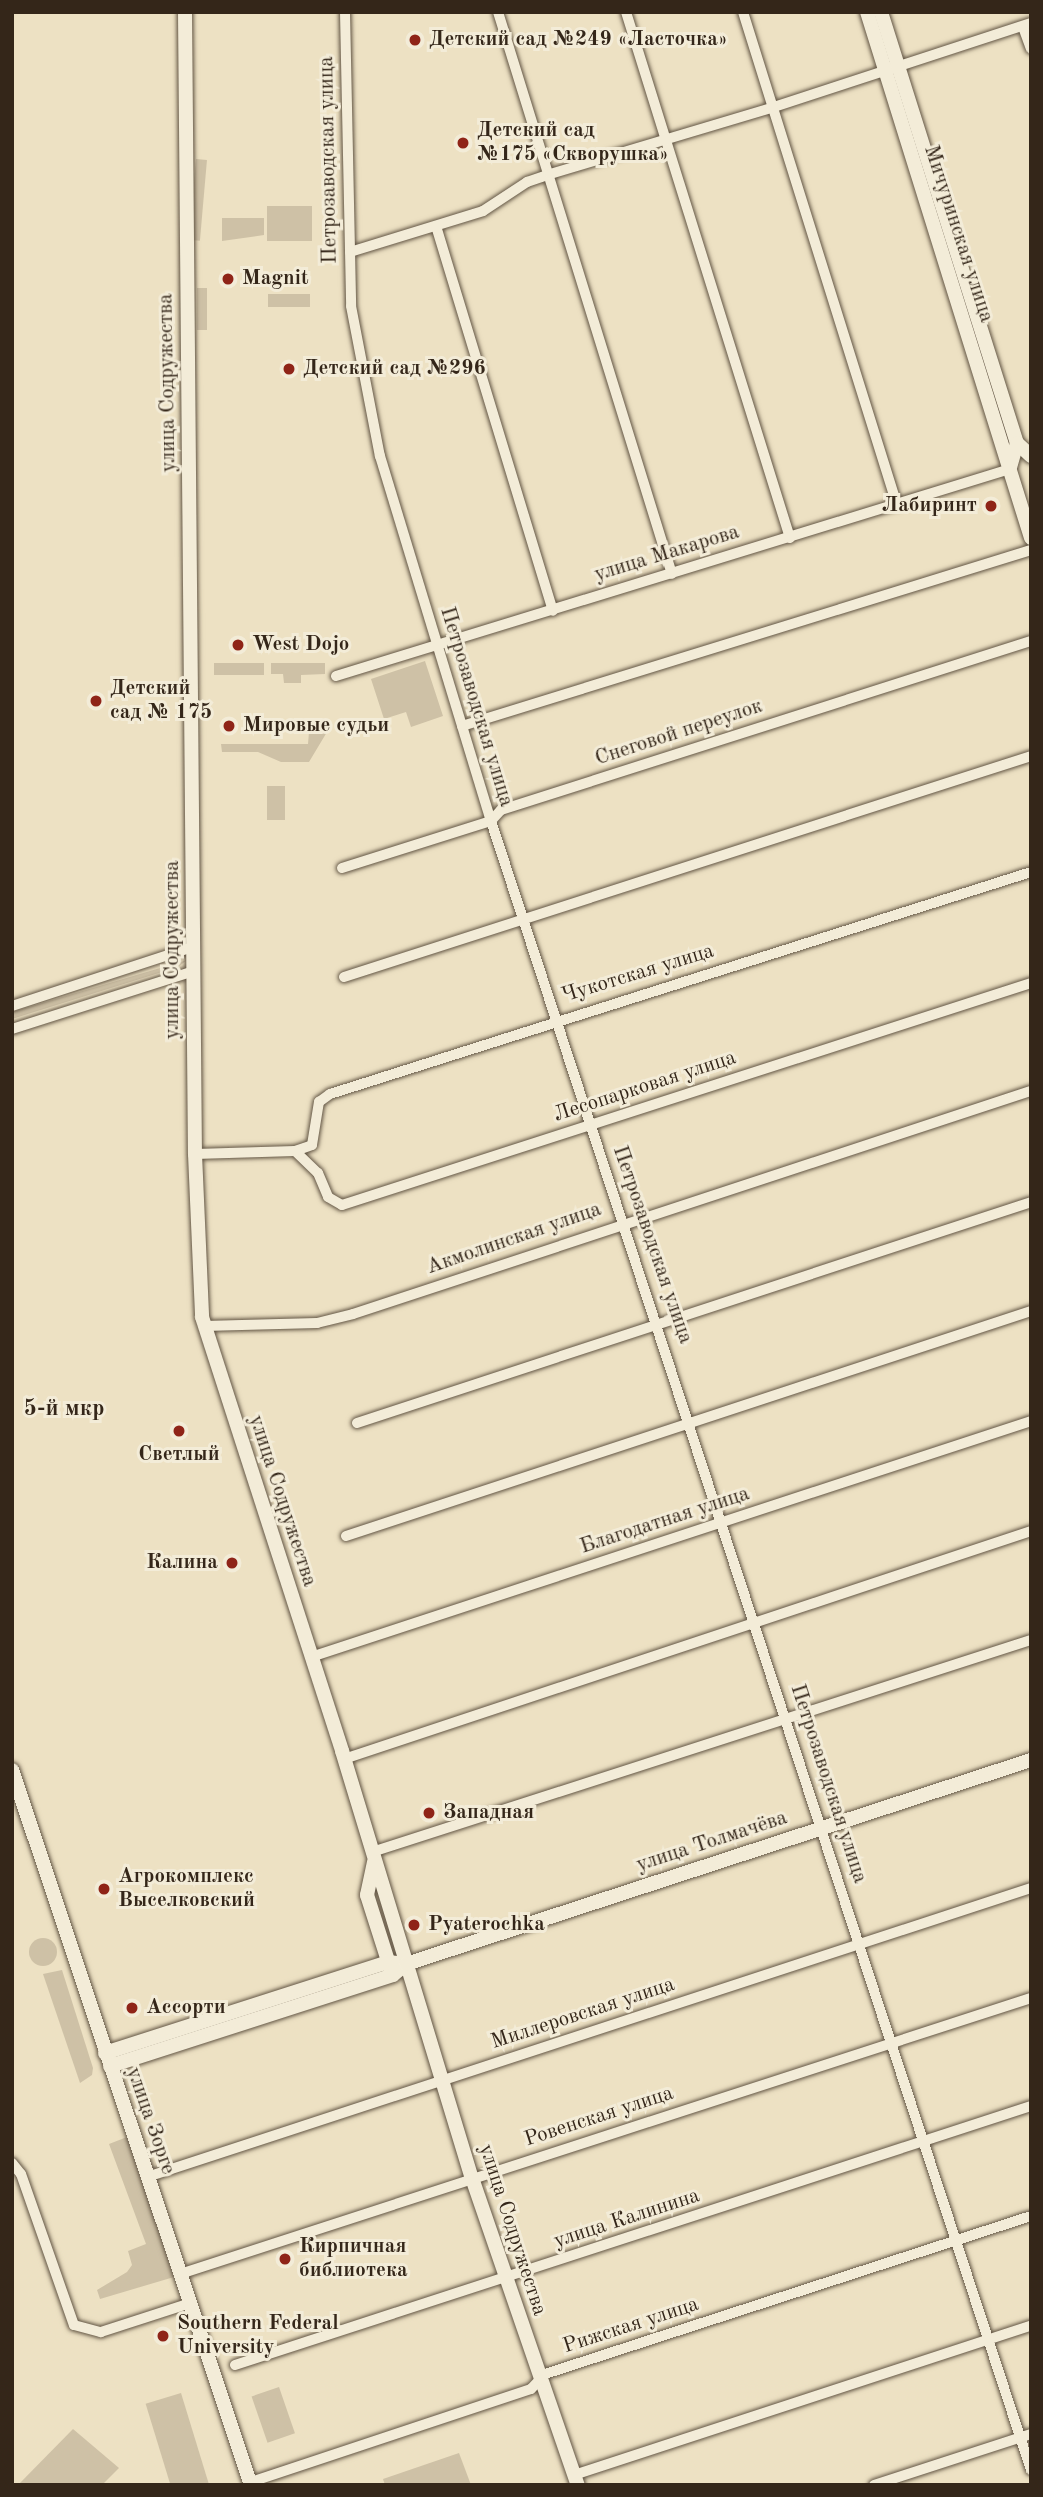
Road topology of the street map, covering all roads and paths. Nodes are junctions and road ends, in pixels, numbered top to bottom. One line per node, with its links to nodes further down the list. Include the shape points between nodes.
1 (185, 12): 34 (street, улица Содружества)
2 (345, 12): 15 (street, Петрозаводская улица)
3 (498, 12): 13 (street)
4 (626, 12): 12 (street)
5 (743, 12): 11 (street)
6 (867, 12): 10 (street, Мичуринская улица)
7 (881, 12): 10 (street, Мичуринская улица)
8 (1027, 25): 9 (street); 10 (street)
9 (1031, 49)
10 (892, 70): 11 (street); 16 (street, Мичуринская улица); 18 (street, Мичуринская улица)
11 (771, 108): 12 (street); 19 (street)
12 (666, 140): 13 (street); 20 (street)
13 (550, 174): 14 (street, via 527,182 483,211); 23 (street)
14 (436, 226): 15 (street); 24 (street)
15 (350, 252): 26 (street, Петрозаводская улица, via 352,319 380,456)
16 (1017, 443): 17 (street); 18 (street)
17 (1031, 456)
18 (1010, 469): 19 (street, улица Макарова); 21 (street, Мичуринская улица)
19 (897, 505): 20 (street, улица Макарова)
20 (790, 538): 23 (street, улица Макарова)
21 (1031, 538)
22 (1031, 550): 28 (street)
23 (671, 574): 24 (street, улица Макарова)
24 (553, 611): 26 (street, улица Макарова)
25 (1031, 641): 30 (street, Снеговой переулок, via 501,810)
26 (437, 645): 27 (street, улица Макарова); 28 (street, Петрозаводская улица)
27 (336, 676)
28 (462, 726): 30 (street, Петрозаводская улица)
29 (1031, 756): 33 (street)
30 (491, 821): 31 (street, Снеговой переулок); 33 (street, Петрозаводская улица)
31 (342, 868)
32 (1031, 872): 39 (street, Чукотская улица)
33 (523, 917): 36 (street); 39 (street, Петрозаводская улица)
34 (193, 947): 35 (street, улица Содружества); 38 (street)
35 (194, 971): 40 (street); 44 (street, улица Содружества)
36 (344, 977)
37 (1031, 984): 42 (street, Лесопарковая улица)
38 (12, 1006)
39 (557, 1020): 42 (street, Петрозаводская улица); 43 (street, Чукотская улица, via 330,1094 319,1102 312,1144)
40 (12, 1029)
41 (1031, 1091): 46 (street, Акмолинская улица)
42 (591, 1124): 43 (street, Лесопарковая улица, via 342,1205 328,1198 318,1173); 46 (street, Петрозаводская улица)
43 (295, 1152): 44 (street)
44 (195, 1154): 49 (street, улица Содружества)
45 (1031, 1202): 48 (street)
46 (625, 1223): 48 (street, Петрозаводская улица); 49 (street, Акмолинская улица, via 317,1323)
47 (1031, 1311): 51 (street)
48 (658, 1322): 51 (street, Петрозаводская улица); 52 (street)
49 (204, 1326): 58 (street, улица Содружества)
50 (1031, 1421): 53 (street, Благодатная улица)
51 (690, 1422): 53 (street, Петрозаводская улица); 55 (street)
52 (357, 1423)
53 (722, 1522): 56 (street, Петрозаводская улица); 58 (street, Благодатная улица)
54 (1031, 1531): 56 (street)
55 (346, 1536)
56 (755, 1622): 59 (street, Петрозаводская улица); 60 (street)
57 (1031, 1640): 59 (street)
58 (311, 1657): 60 (street, улица Содружества)
59 (787, 1719): 63 (street, Петрозаводская улица); 64 (street)
60 (344, 1759): 64 (street, улица Содружества)
61 (1031, 1760): 63 (street, улица Толмачёва)
62 (12, 1770): 72 (street, улица Зорге)
63 (822, 1828): 66 (street, Петрозаводская улица); 67 (street, улица Толмачёва)
64 (373, 1856): 67 (street, улица Содружества); 68 (street, улица Содружества, via 367,1895)
65 (1031, 1888): 66 (street, Миллеровская улица)
66 (860, 1944): 71 (street, Петрозаводская улица); 73 (street, Миллеровская улица)
67 (405, 1964): 68 (street, улица Толмачёва); 69 (street, улица Содружества)
68 (390, 1968): 69 (street); 72 (street, улица Толмачёва)
69 (412, 1984): 73 (street, улица Содружества)
70 (1031, 1998): 71 (street, Ровенская улица)
71 (894, 2043): 75 (street, Петрозаводская улица); 78 (street, Ровенская улица)
72 (107, 2059): 77 (street, улица Зорге)
73 (442, 2080): 77 (street, Миллеровская улица); 78 (street, улица Содружества)
74 (1031, 2106): 75 (street, улица Калинина)
75 (925, 2140): 80 (street, Петрозаводская улица); 82 (street, улица Калинина)
76 (12, 2163): 83 (street, via 21,2174 74,2325 101,2332)
77 (147, 2177): 81 (street, улица Зорге)
78 (472, 2178): 81 (street, Ровенская улица); 82 (street, улица Содружества)
79 (1031, 2216): 80 (street, Рижская улица)
80 (958, 2240): 85 (street, Петрозаводская улица); 87 (street, Рижская улица)
81 (180, 2274): 83 (street, улица Зорге)
82 (506, 2279): 86 (street, улица Калинина); 87 (street, улица Содружества)
83 (190, 2303): 91 (street, улица Зорге)
84 (1031, 2326): 85 (street)
85 (989, 2339): 88 (street, Петрозаводская улица); 90 (street)
86 (235, 2365)
87 (537, 2378): 90 (street, улица Содружества, via 544,2384); 91 (street, Рижская улица, via 531,2389)
88 (1026, 2436): 89 (street, Петрозаводская улица); 92 (street)
89 (1031, 2470)
90 (576, 2480)
91 (251, 2483)
92 (874, 2485)

